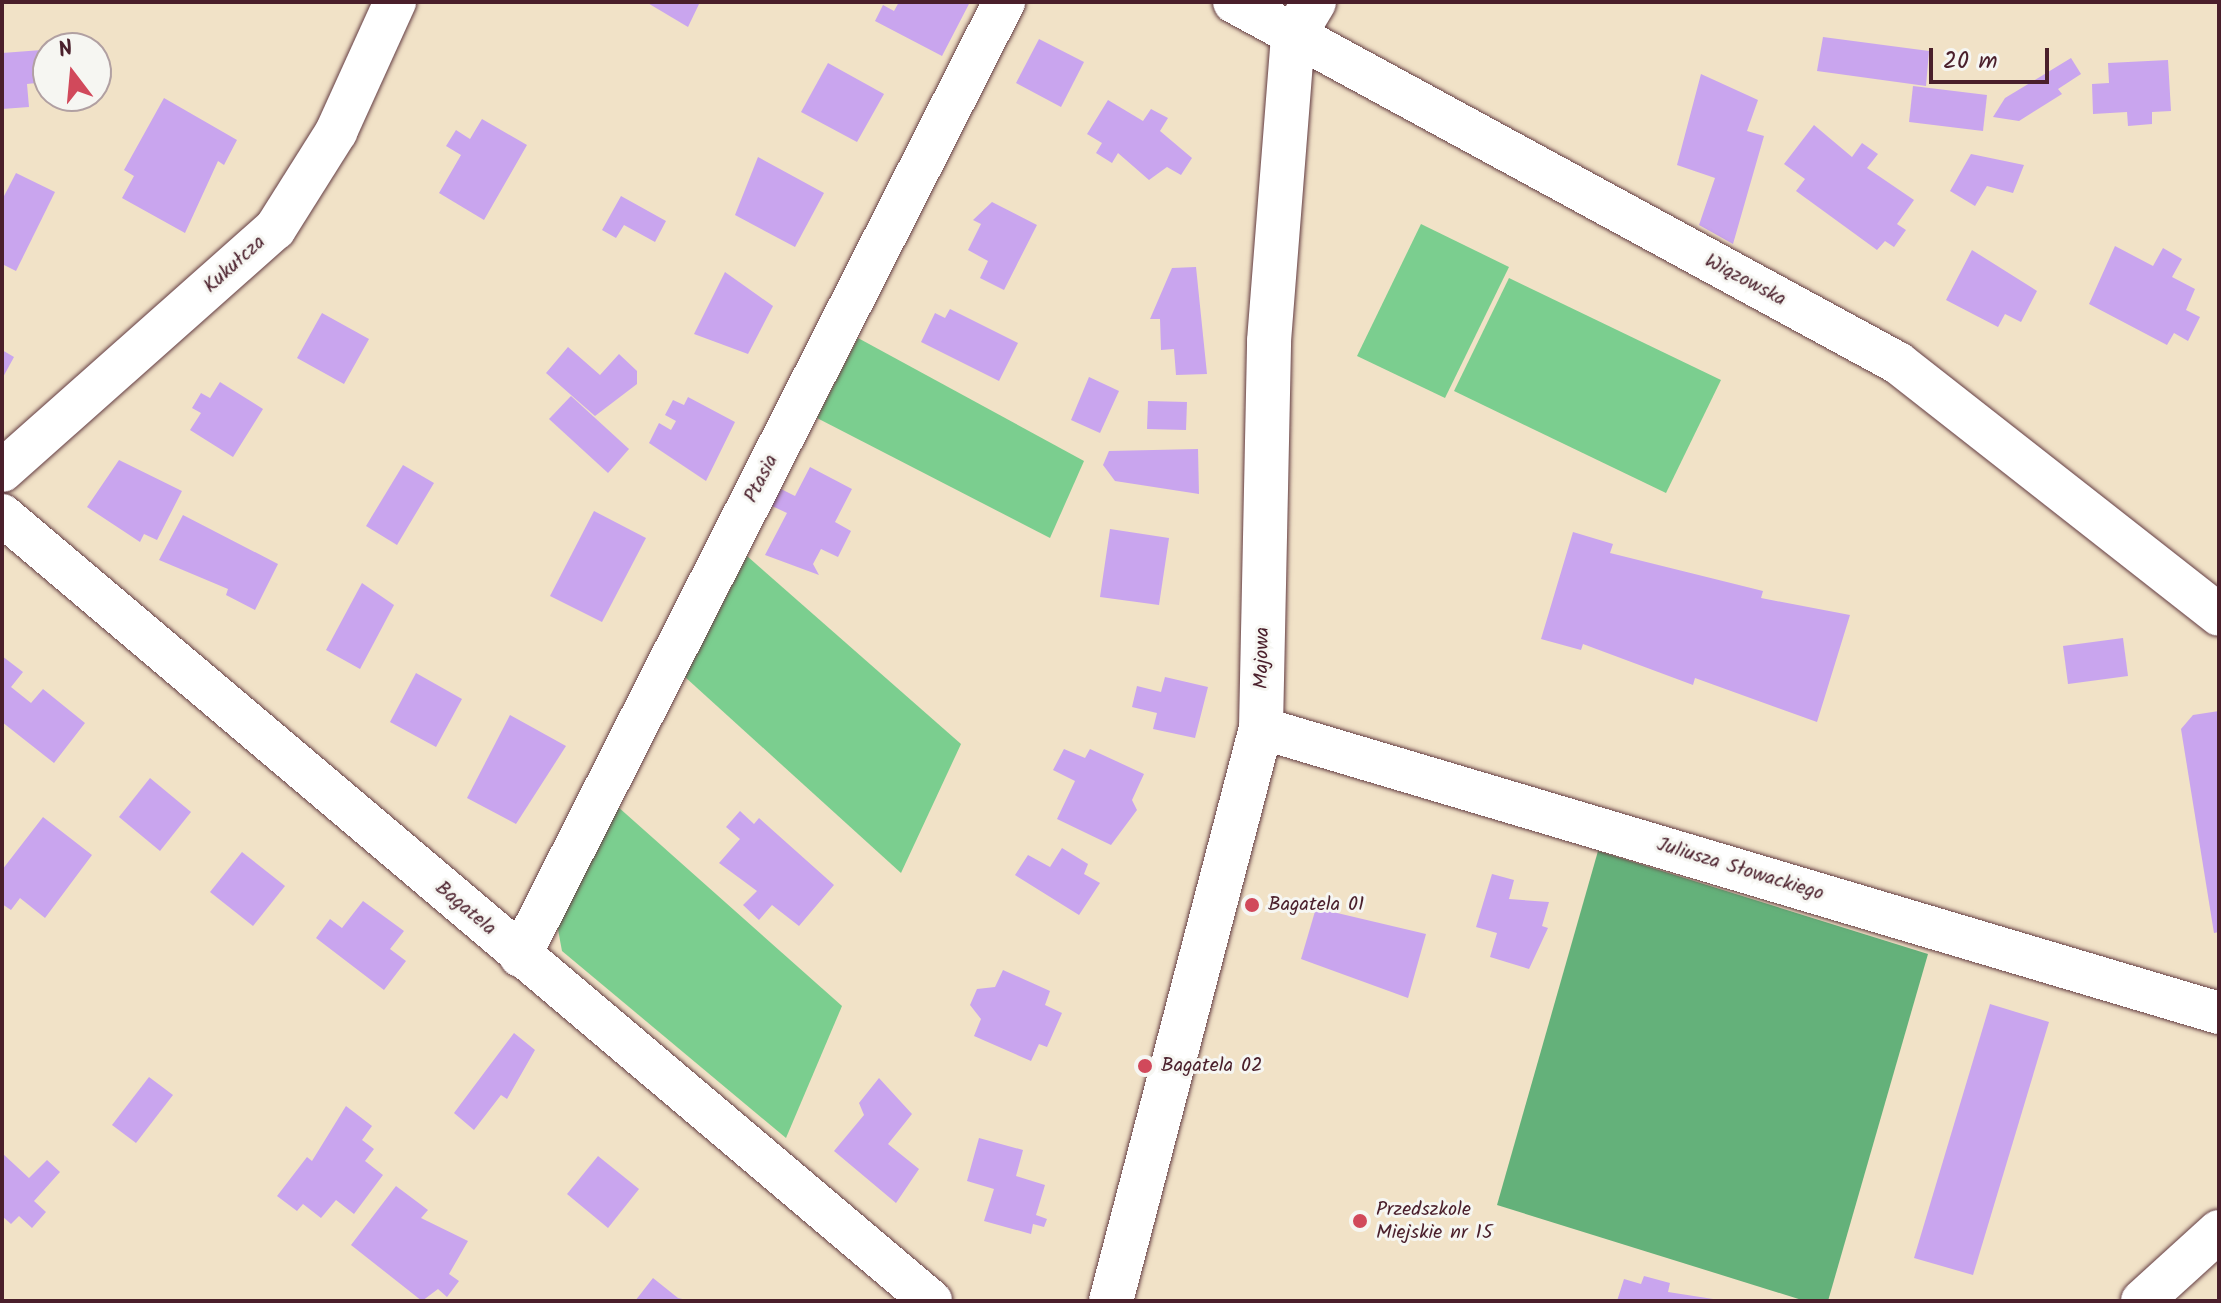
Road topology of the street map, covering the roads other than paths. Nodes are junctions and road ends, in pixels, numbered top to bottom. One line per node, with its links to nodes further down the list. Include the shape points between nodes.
1 (395, 2): 5 (street, Kukułcza, via 336,132 275,229)
2 (1004, 2): 9 (street, Ptasia)
3 (1234, 2): 4 (street, Wiązowska)
4 (1303, 19): 7 (street, Wiązowska, via 1898,363); 8 (street, Majowa, via 1269,341)
5 (2, 471)
6 (2, 515): 9 (street, Bagatela)
7 (2219, 615)
8 (1261, 728): 10 (street, Juliusza Słowackiego); 13 (street, Majowa)
9 (520, 956): 12 (street, Bagatela)
10 (2219, 1013)
11 (2219, 1231): 14 (street)
12 (931, 1301)
13 (1111, 1301)
14 (2142, 1301)

